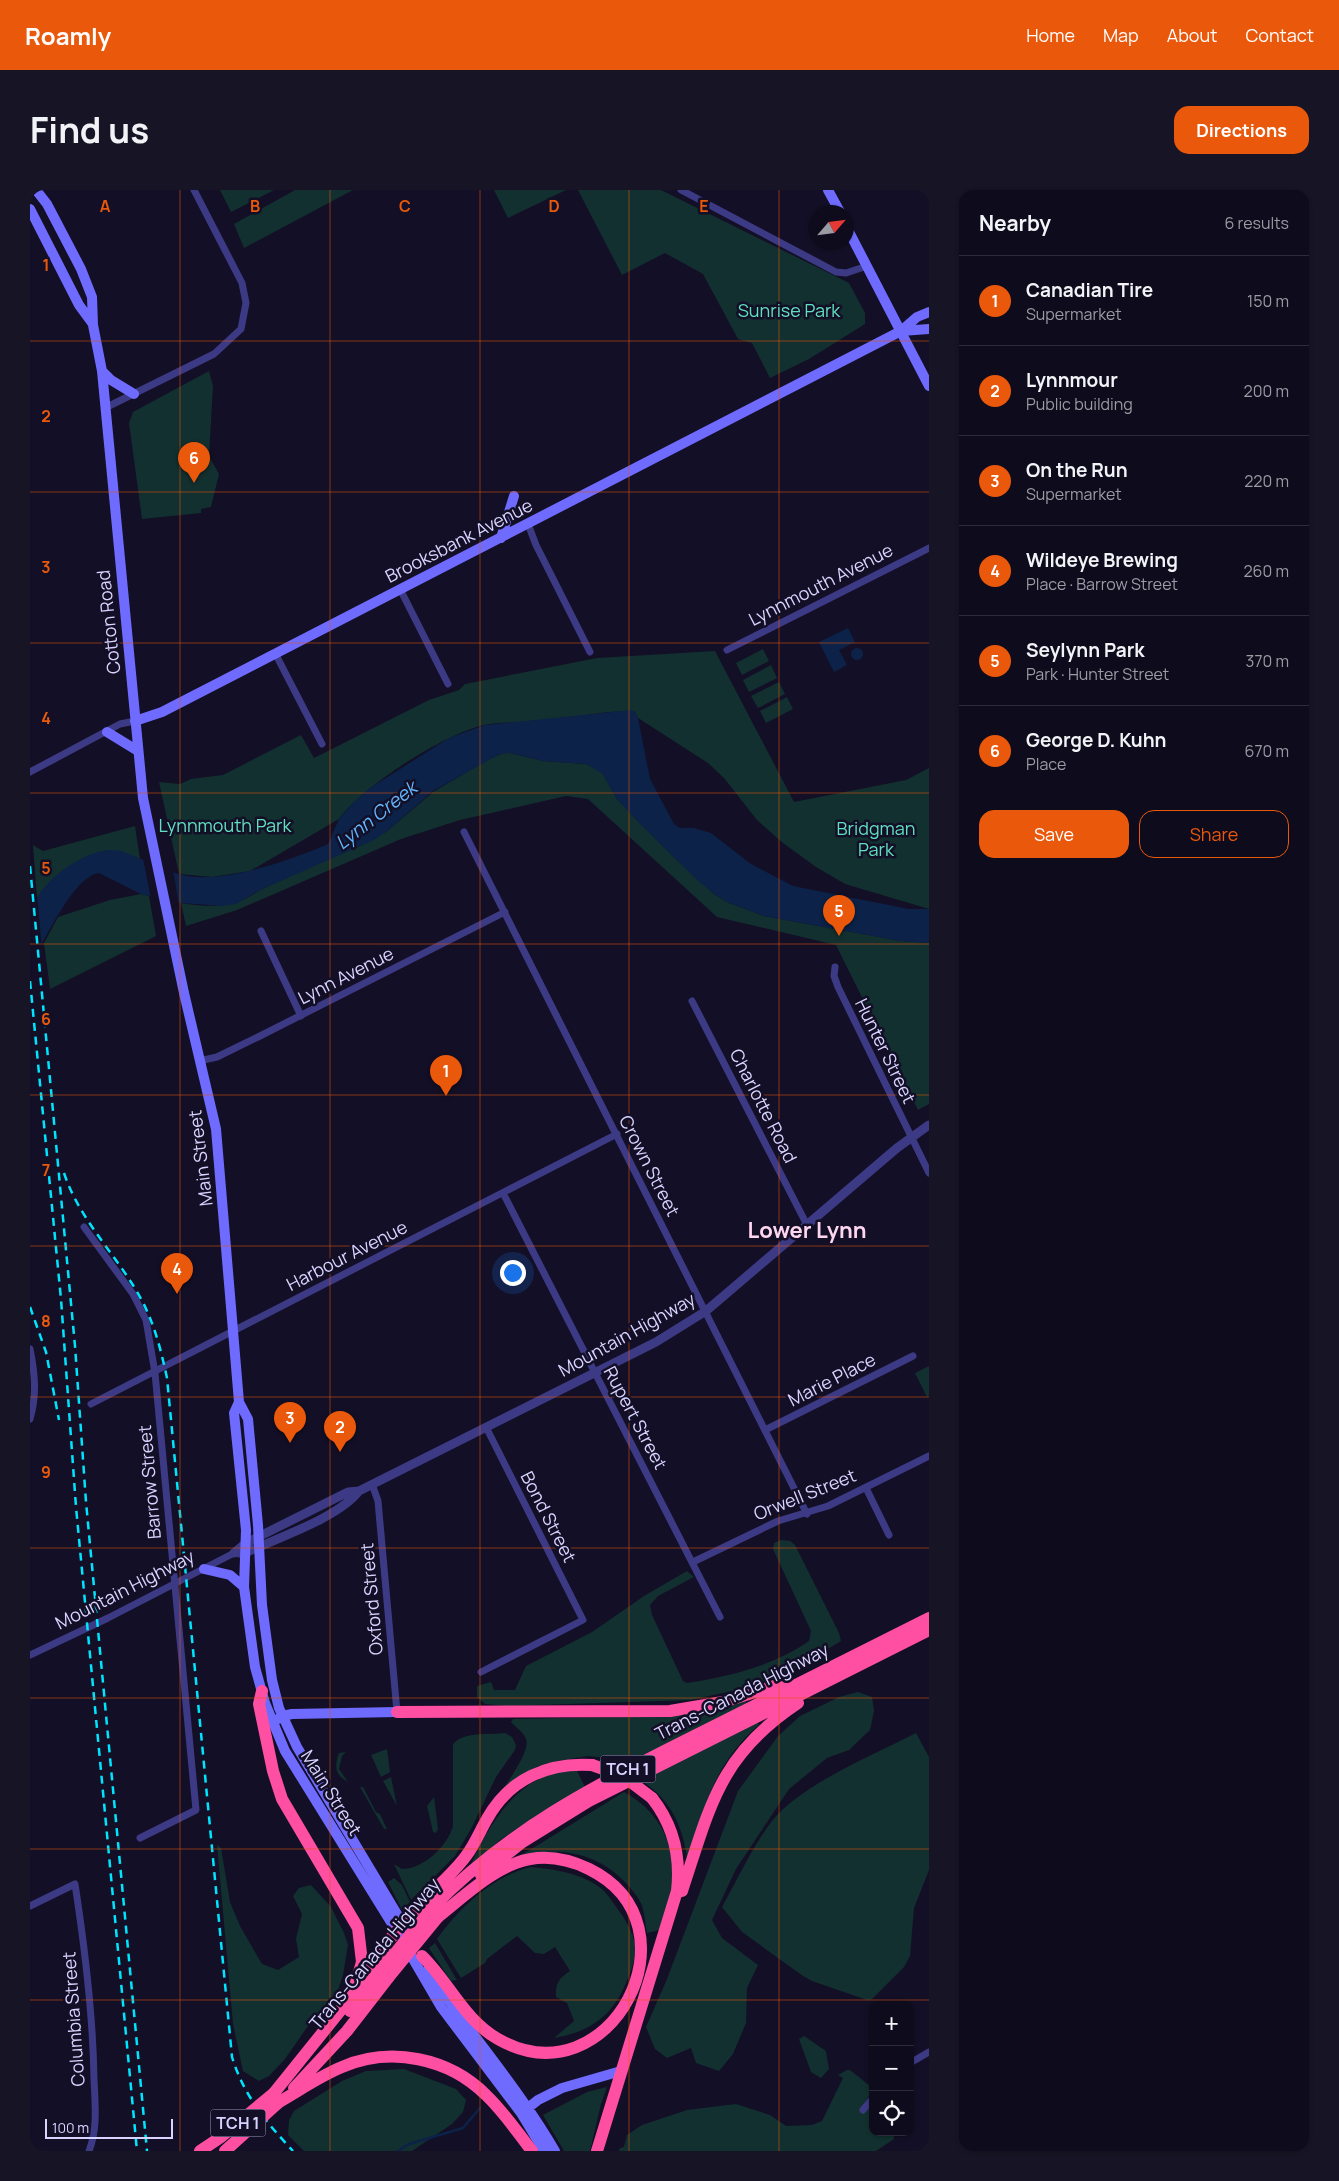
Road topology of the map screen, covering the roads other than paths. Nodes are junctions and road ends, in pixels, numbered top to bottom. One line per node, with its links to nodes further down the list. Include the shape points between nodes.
1 (36, 190): 6 (main road, Cotton Road)
2 (42, 190): 6 (street)
3 (194, 190): 17 (street, via 242,283 246,303 241,329 214,354)
4 (681, 190): 10 (street, via 836,272 846,273)
5 (828, 190): 7 (main road)
6 (47, 204): 12 (main road, Cotton Road, via 92,297)
7 (836, 205)
8 (30, 209): 12 (main road, Cotton Road, via 79,305)
9 (854, 241): 10 (main road)
10 (867, 266): 14 (main road)
11 (929, 312): 14 (main road, via 917,317)
12 (93, 324): 15 (main road, Cotton Road)
13 (929, 329): 14 (main road)
14 (901, 331): 16 (main road); 20 (main road, Brooksbank Avenue)
15 (102, 371): 17 (main road); 18 (main road, Cotton Road)
16 (929, 386)
17 (134, 394): 18 (street)
18 (105, 408): 28 (main road, Cotton Road)
19 (514, 496): 21 (main road)
20 (528, 524): 21 (main road, Brooksbank Avenue); 25 (street)
21 (502, 538): 23 (main road, Brooksbank Avenue)
22 (929, 548): 24 (street, Lynnmouth Avenue)
23 (400, 589): 26 (main road, Brooksbank Avenue); 27 (street)
24 (727, 650)
25 (590, 652)
26 (275, 653): 28 (main road, Brooksbank Avenue, via 156,715); 30 (street)
27 (448, 684)
28 (134, 721): 29 (street, Brooksbank Avenue); 31 (main road, Cotton Road)
29 (106, 732): 31 (main road); 32 (street, Brooksbank Avenue)
30 (322, 744)
31 (138, 751): 35 (main road, Cotton Road, via 144,798)
32 (30, 772)
33 (464, 832): 34 (street, Crown Street)
34 (505, 912): 39 (street, Lynn Avenue); 42 (street, Crown Street)
35 (168, 915): 40 (main road, Main Street)
36 (261, 930): 39 (street)
37 (835, 967): 43 (street, Hunter Street, via 838,987)
38 (692, 1001): 46 (street, Charlotte Road)
39 (301, 1016): 40 (street, Lynn Avenue, via 217,1057)
40 (199, 1061): 49 (main road, Main Street, via 216,1129)
41 (929, 1126): 43 (street, Mountain Highway)
42 (617, 1134): 45 (street, Harbour Avenue); 48 (street, Crown Street)
43 (911, 1137): 44 (street, Hunter Street); 46 (street, Mountain Highway)
44 (929, 1173)
45 (503, 1193): 49 (street, Harbour Avenue); 52 (street, Rupert Street)
46 (807, 1225): 48 (street, Mountain Highway)
47 (84, 1227): 53 (street, Barrow Street, via 133,1294 146,1320)
48 (706, 1312): 52 (street, Mountain Highway, via 656,1342); 58 (street, Crown Street)
49 (233, 1331): 53 (street, Harbour Avenue); 54 (main road, Main Street)
50 (30, 1349): 56 (street, via 35,1374 35,1403)
51 (912, 1356): 58 (street, Marie Place)
52 (594, 1372): 57 (street, Mountain Highway); 67 (street, Rupert Street)
53 (155, 1373): 55 (street, Harbour Avenue); 69 (street, Barrow Street)
54 (239, 1402): 64 (main road, Main Street, via 248,1419); 65 (main road, Main Street, via 234,1413)
55 (91, 1404)
56 (30, 1419)
57 (486, 1427): 60 (street, Mountain Highway); 76 (street, Bond Street, via 583,1620)
58 (765, 1430): 62 (street, Crown Street)
59 (929, 1456): 61 (street, Orwell Street)
60 (372, 1484): 64 (street, Mountain Highway, via 359,1491 351,1501 317,1520); 78 (street, Oxford Street, via 379,1510)
61 (866, 1488): 62 (street, Orwell Street); 63 (street)
62 (807, 1514): 67 (street, Orwell Street, via 778,1521)
63 (889, 1535)
64 (259, 1541): 65 (street, Mountain Highway); 79 (main road, Main Street, via 268,1656)
65 (245, 1548): 66 (street, Mountain Highway); 70 (main road, Main Street)
66 (234, 1553): 68 (street, Mountain Highway)
67 (693, 1562): 71 (street, Rupert Street)
68 (204, 1569): 69 (street, Mountain Highway); 70 (main road, via 230,1575)
69 (175, 1584): 74 (street, Mountain Highway); 81 (street, Barrow Street, via 196,1810)
70 (244, 1587): 77 (main road, Main Street)
71 (720, 1617)
72 (929, 1618): 75 (highway, Trans-Canada Highway / TCH 1)
73 (929, 1630): 75 (highway, Trans-Canada Highway / TCH 1)
74 (30, 1655)
75 (845, 1666): 78 (highway, via 739,1698 670,1711); 83 (highway, Trans-Canada Highway / TCH 1, via 566,1814); 84 (highway, via 775,1718 752,1738 733,1762 712,1802)
76 (481, 1672)
77 (262, 1691): 80 (main road, Main Street); 87 (highway, via 259,1704 282,1799 358,1928 362,1962)
78 (397, 1712): 79 (main road)
79 (282, 1716): 80 (main road); 85 (main road, Main Street, via 297,1748)
80 (276, 1730): 93 (main road, Main Street, via 441,2007)
81 (140, 1838)
82 (30, 1906): 95 (street, Columbia Street, via 75,1884 88,1965 94,2057 96,2134)
83 (433, 1907): 84 (highway, bridge, via 494,1807 519,1782 553,1767 592,1765 623,1776 652,1798 673,1833 679,1863 677,1891); 85 (highway, via 513,1864 545,1858 569,1861 603,1877 631,1910 640,1939 637,1981 625,2007 599,2034 575,2046 537,2052 511,2045 488,2033); 86 (highway, Trans-Canada Highway / TCH 1, bridge); 86 (highway, bridge, via 399,1927)
84 (661, 1947): 90 (highway)
85 (422, 1956): 93 (main road, Main Street)
86 (382, 1969): 87 (highway); 91 (highway, Trans-Canada Highway / TCH 1)
87 (353, 1993): 91 (highway)
88 (929, 2052): 89 (street)
89 (914, 2061)
90 (621, 2071): 93 (main road, via 562,2088); 101 (highway)
91 (277, 2097): 96 (highway, TCH 1, bridge); 97 (highway, TCH 1, bridge); 98 (highway, via 353,2063 389,2056 414,2058 452,2070 476,2086 498,2107)
92 (869, 2103): 94 (street)
93 (524, 2110): 99 (main road, Main Street); 100 (main road, Main Street)
94 (863, 2110)
95 (90, 2151)
96 (200, 2151)
97 (225, 2151)
98 (532, 2151)
99 (544, 2151)
100 (555, 2151)
101 (597, 2151)

